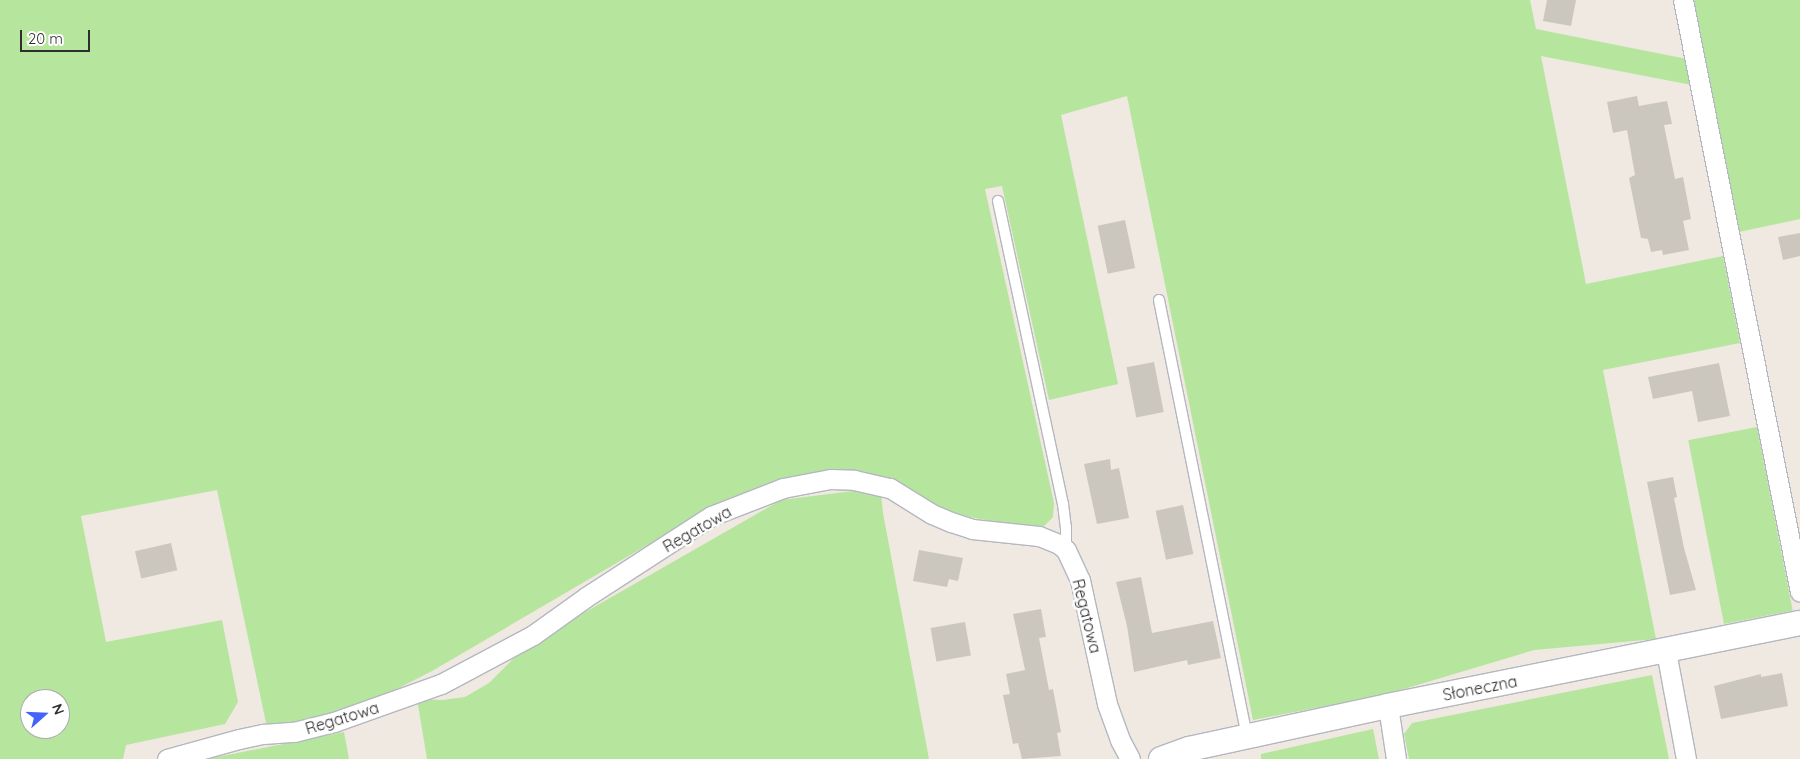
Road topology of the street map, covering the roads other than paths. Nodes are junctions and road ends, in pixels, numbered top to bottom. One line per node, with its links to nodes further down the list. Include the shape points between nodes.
1 (1683, 0): 5 (street)
2 (998, 201): 4 (lane, via 1063,504)
3 (1159, 300): 9 (lane)
4 (1066, 550): 10 (street, Regatowa, via 1039,536 972,528 951,522 890,488 872,484 830,479 783,488 711,516 533,635 441,684 334,722 294,732 239,739); 11 (street, Regatowa, via 1080,580 1107,704)
5 (1800, 592)
6 (1800, 623): 7 (street, Słoneczna)
7 (1666, 651): 8 (street, Słoneczna); 14 (street)
8 (1388, 706): 9 (street, Słoneczna); 13 (street)
9 (1248, 736): 12 (street, Słoneczna, via 1189,749)
10 (167, 759)
11 (1130, 759)
12 (1162, 759)
13 (1396, 759)
14 (1686, 759)

